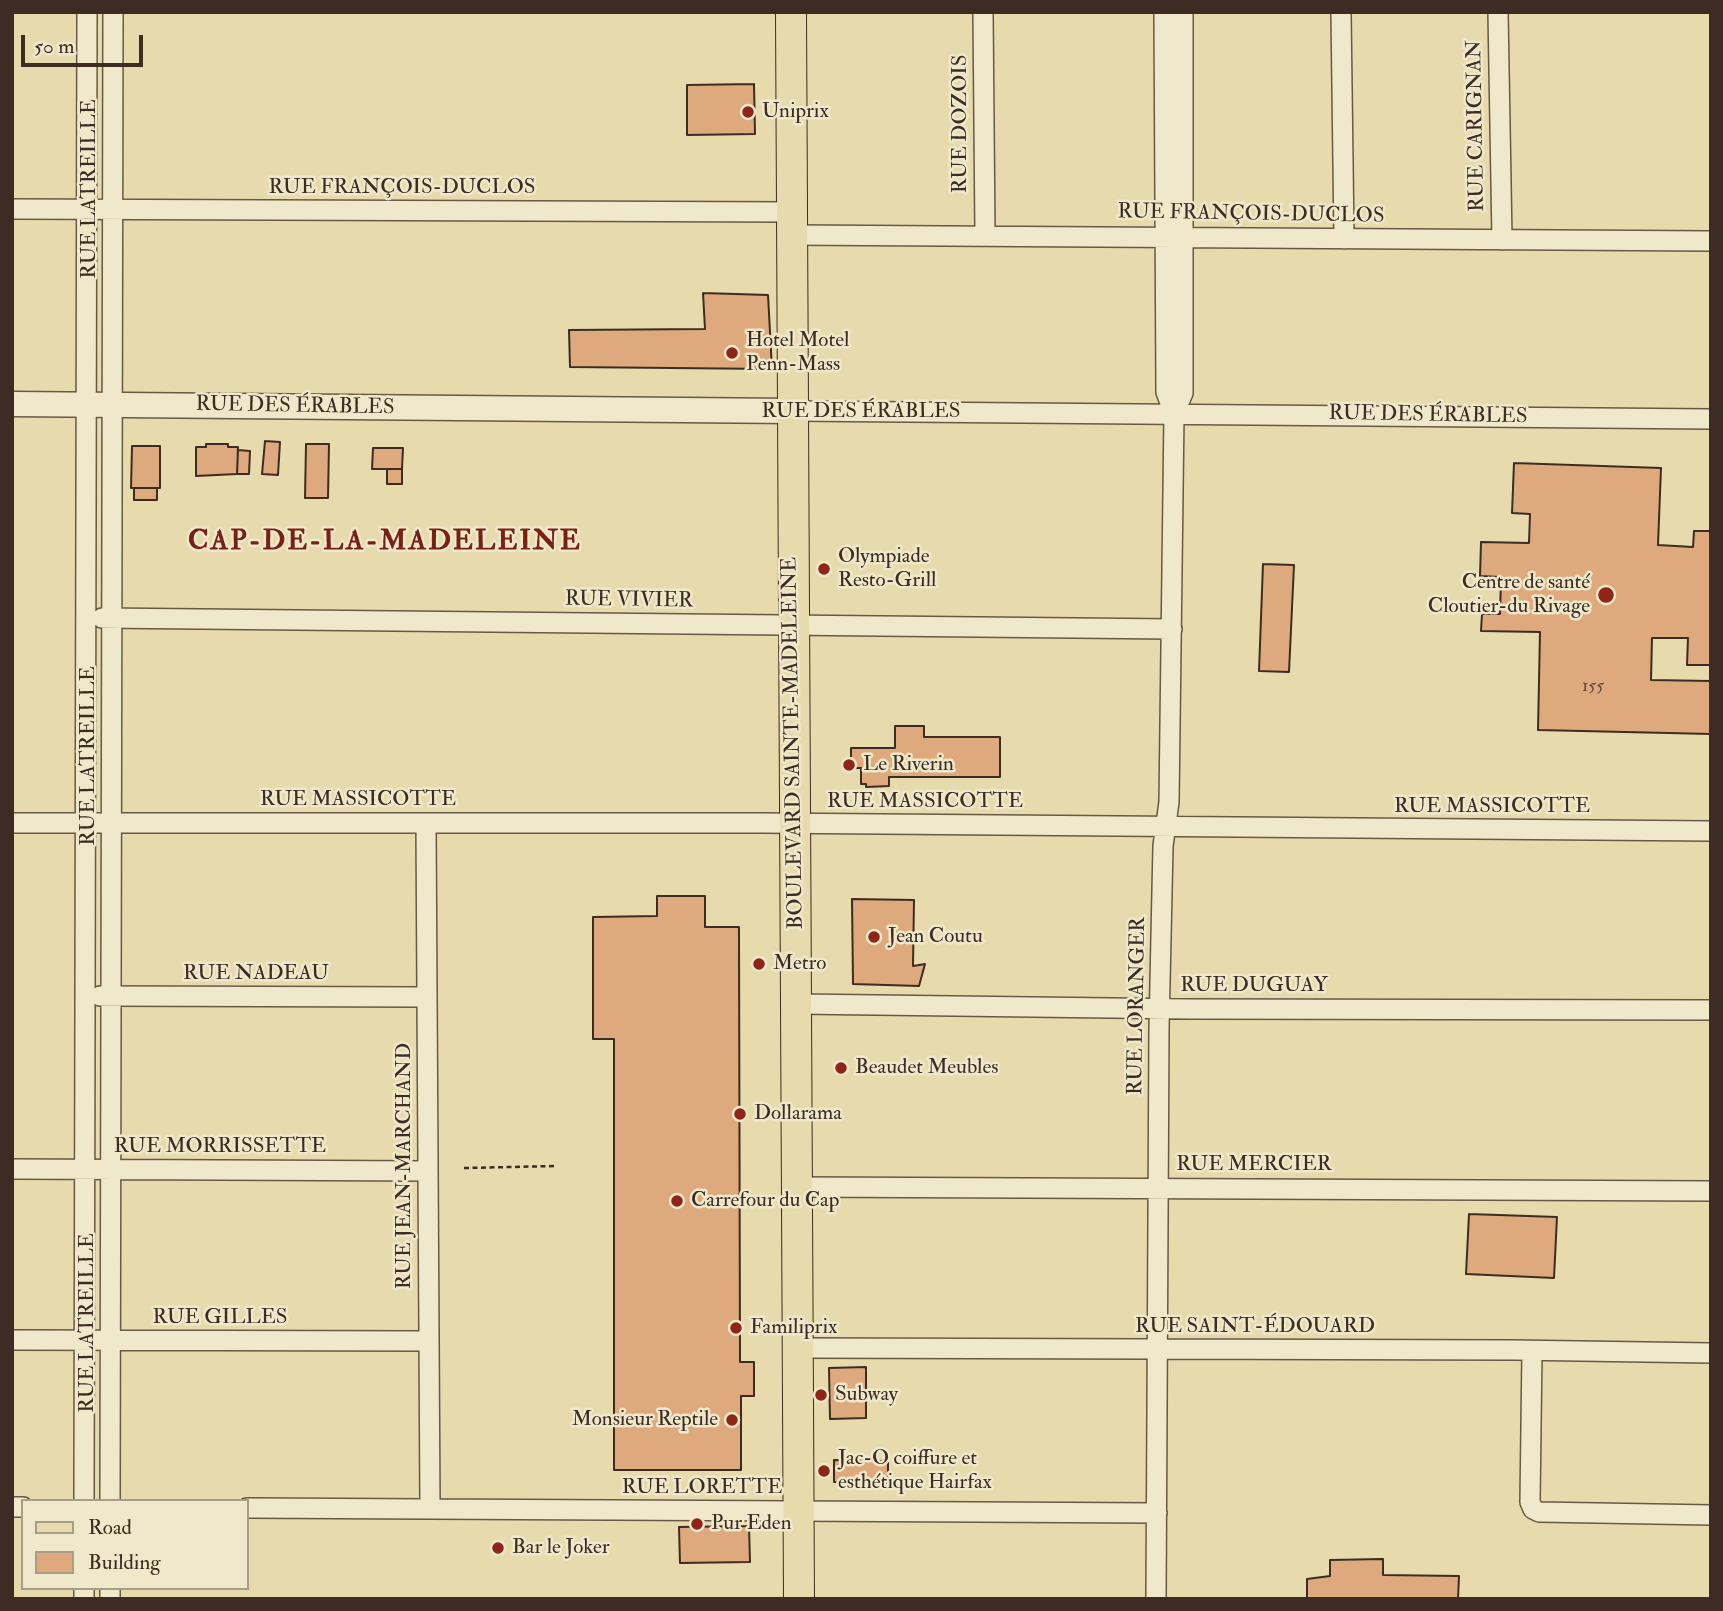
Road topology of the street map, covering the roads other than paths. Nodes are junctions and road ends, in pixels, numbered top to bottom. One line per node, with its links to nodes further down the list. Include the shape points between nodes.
1 (87, 12): 10 (street, RUE LATREILLE)
2 (113, 12): 11 (street, RUE LATREILLE)
3 (791, 12): 12 (main road, BOULEVARD SAINTE-MADELEINE)
4 (983, 12): 13 (street, RUE DOZOIS)
5 (1164, 12): 14 (street, RUE LORANGER)
6 (1183, 12): 14 (street, RUE LORANGER)
7 (1341, 12): 15 (street)
8 (1498, 12): 16 (street, RUE CARIGNAN)
9 (12, 209): 10 (street, RUE FRANÇOIS-DUCLOS)
10 (86, 209): 11 (street, RUE FRANÇOIS-DUCLOS); 19 (street, RUE LATREILLE)
11 (113, 209): 12 (street, RUE FRANÇOIS-DUCLOS); 20 (street, RUE LATREILLE)
12 (791, 223): 13 (street, RUE FRANÇOIS-DUCLOS); 21 (main road, BOULEVARD SAINTE-MADELEINE)
13 (985, 235): 14 (street, RUE FRANÇOIS-DUCLOS)
14 (1174, 237): 15 (street, RUE FRANÇOIS-DUCLOS); 22 (street, RUE LORANGER, via 1166,392)
15 (1344, 239): 16 (street, RUE FRANÇOIS-DUCLOS)
16 (1502, 240): 17 (street, RUE FRANÇOIS-DUCLOS)
17 (1711, 241)
18 (12, 404): 19 (street, RUE DES ÉRABLES)
19 (86, 405): 20 (street, RUE DES ÉRABLES); 24 (street, RUE LATREILLE)
20 (112, 405): 21 (street, RUE DES ÉRABLES); 25 (street, RUE LATREILLE)
21 (793, 411): 22 (street, RUE DES ÉRABLES); 26 (main road, BOULEVARD SAINTE-MADELEINE)
22 (1174, 414): 23 (street, RUE DES ÉRABLES); 27 (street, RUE LORANGER)
23 (1711, 419)
24 (86, 618): 25 (street, RUE VIVIER); 28 (street, RUE LATREILLE)
25 (112, 618): 26 (street, RUE VIVIER); 29 (street, RUE LATREILLE)
26 (793, 625): 27 (street, RUE VIVIER); 32 (main road, BOULEVARD SAINTE-MADELEINE)
27 (1172, 629): 33 (street, RUE LORANGER)
28 (85, 823): 29 (street, RUE MASSICOTTE); 31 (street, RUE MASSICOTTE); 35 (street, RUE LATREILLE)
29 (111, 823): 30 (street, RUE MASSICOTTE); 36 (street, RUE LATREILLE)
30 (426, 823): 32 (street, RUE MASSICOTTE); 37 (street, RUE JEAN-MARCHAND)
31 (12, 824)
32 (795, 824): 33 (street, RUE MASSICOTTE); 38 (main road, BOULEVARD SAINTE-MADELEINE)
33 (1165, 827): 34 (street, RUE MASSICOTTE); 39 (street, RUE LORANGER)
34 (1711, 831)
35 (85, 996): 36 (street, RUE NADEAU); 42 (street, RUE LATREILLE)
36 (111, 996): 37 (street, RUE NADEAU); 43 (street, RUE LATREILLE)
37 (426, 997): 44 (street, RUE JEAN-MARCHAND)
38 (797, 1004): 39 (street, RUE DUGUAY); 45 (main road, BOULEVARD SAINTE-MADELEINE)
39 (1160, 1008): 40 (street, RUE DUGUAY); 46 (street, RUE LORANGER)
40 (1711, 1010)
41 (12, 1169): 42 (street, RUE MORRISSETTE)
42 (85, 1170): 43 (street, RUE MORRISSETTE); 49 (street, RUE LATREILLE)
43 (111, 1170): 44 (street, RUE MORRISSETTE); 50 (street, RUE LATREILLE)
44 (428, 1171): 51 (street, RUE JEAN-MARCHAND)
45 (797, 1187): 46 (street, RUE MERCIER); 52 (main road, BOULEVARD SAINTE-MADELEINE)
46 (1158, 1187): 47 (street, RUE MERCIER); 53 (street, RUE LORANGER)
47 (1711, 1191)
48 (12, 1340): 49 (street, RUE GILLES)
49 (85, 1340): 50 (street, RUE GILLES); 56 (street, RUE LATREILLE)
50 (110, 1341): 51 (street, RUE GILLES); 57 (street, RUE LATREILLE)
51 (428, 1341): 59 (street, RUE JEAN-MARCHAND)
52 (798, 1348): 53 (street, RUE SAINT-ÉDOUARD); 60 (main road, BOULEVARD SAINTE-MADELEINE)
53 (1158, 1349): 54 (street, RUE SAINT-ÉDOUARD); 61 (street, RUE LORANGER)
54 (1532, 1350): 55 (street, RUE SAINT-ÉDOUARD); 62 (street, via 1533,1509)
55 (1711, 1353)
56 (84, 1499)
57 (110, 1499)
58 (248, 1508): 59 (street, RUE LORETTE)
59 (430, 1509): 60 (street, RUE LORETTE)
60 (799, 1511): 61 (street, RUE LORETTE); 63 (main road, BOULEVARD SAINTE-MADELEINE)
61 (1157, 1513): 64 (street, RUE LORANGER)
62 (1711, 1515)
63 (799, 1599)
64 (1156, 1599)

